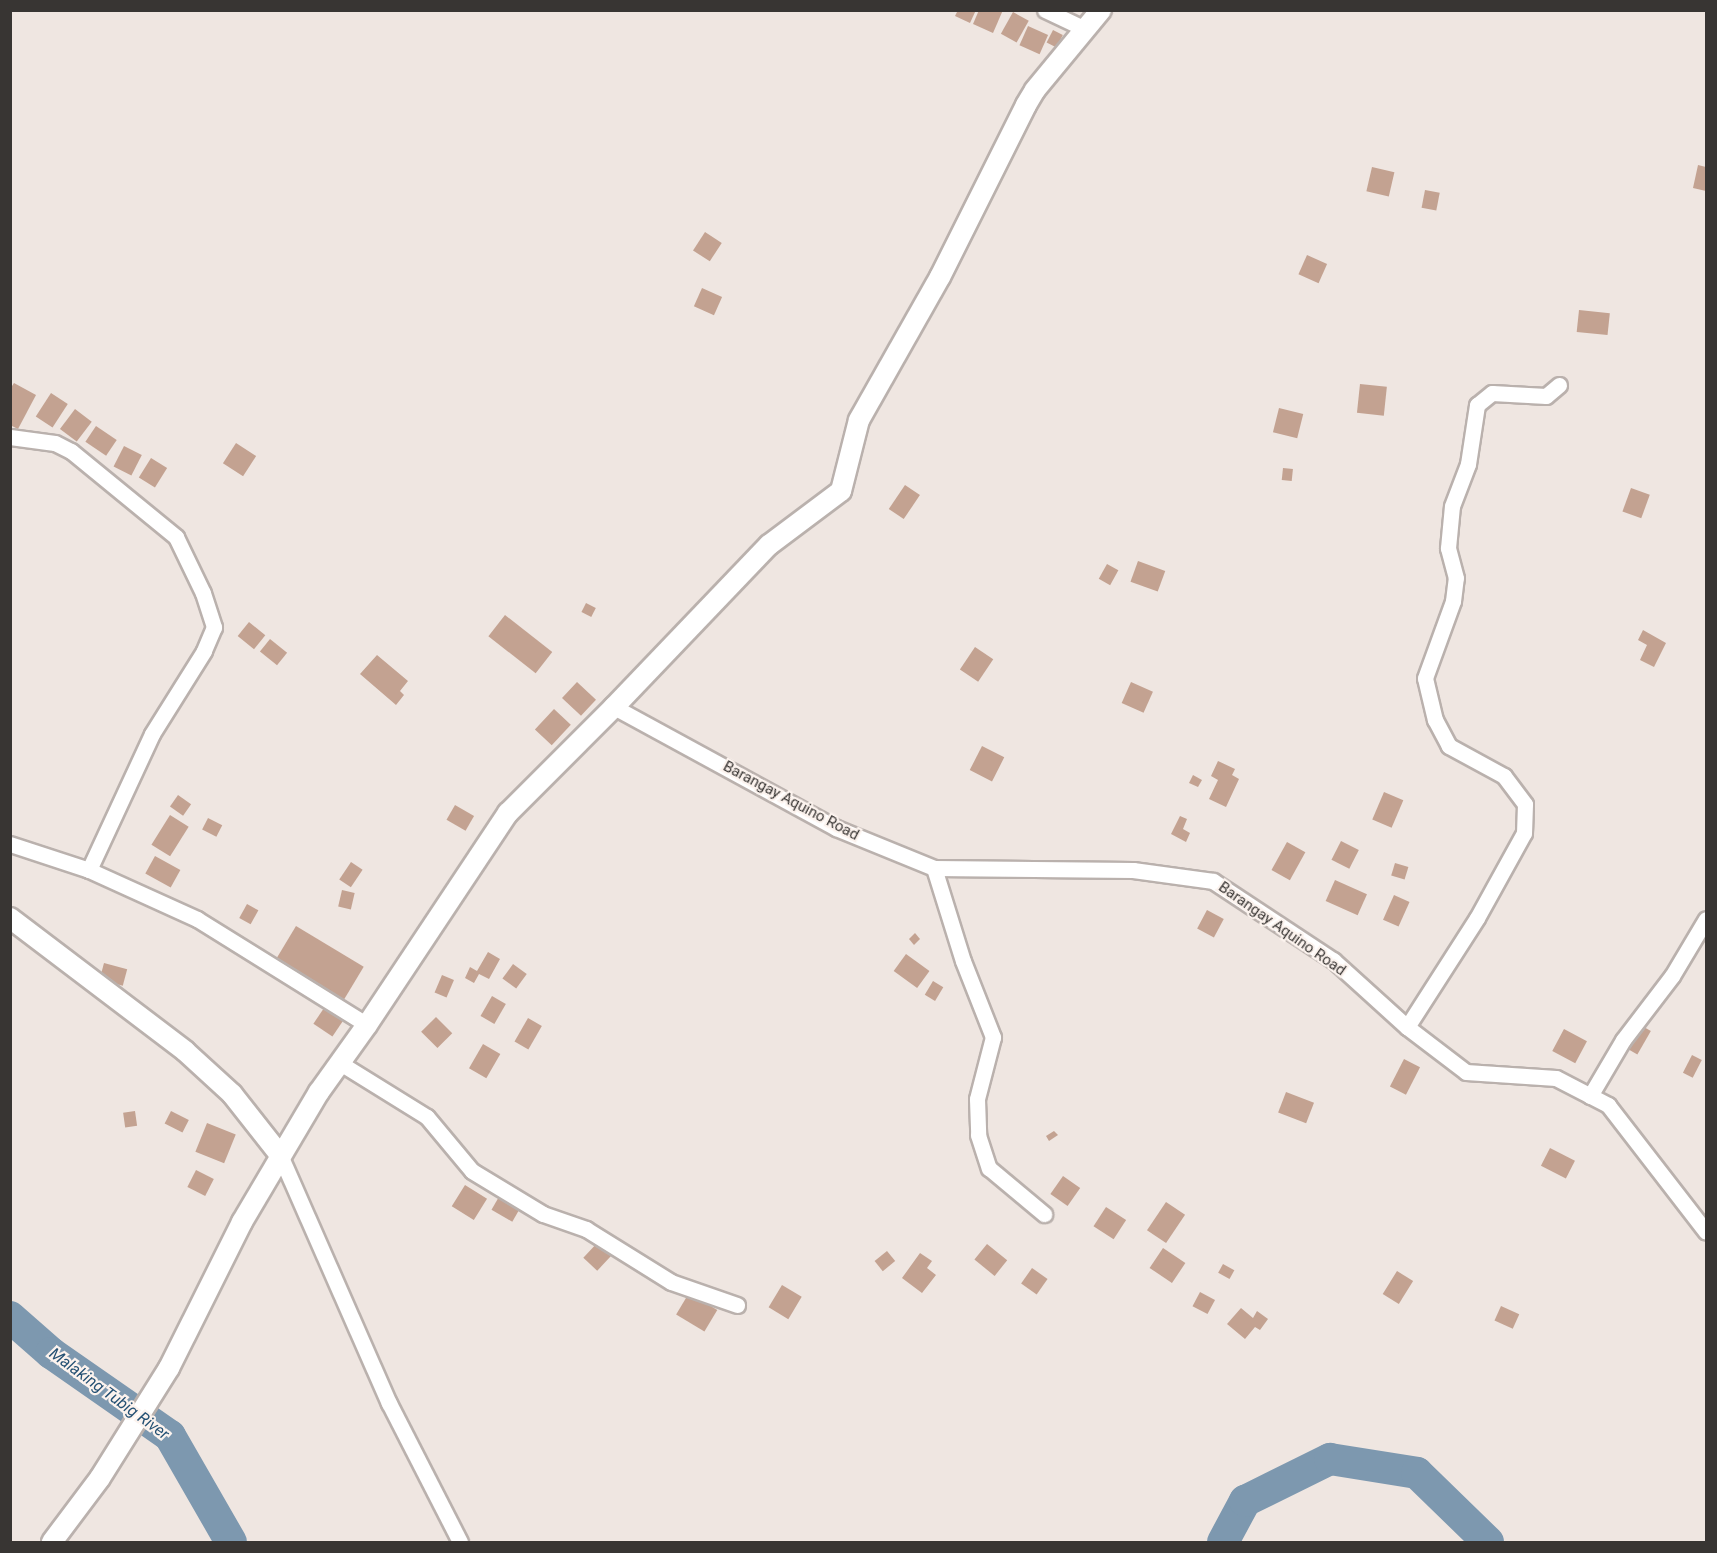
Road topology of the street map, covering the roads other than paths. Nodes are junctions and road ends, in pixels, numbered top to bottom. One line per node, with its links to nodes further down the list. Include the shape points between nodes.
1 (1045, 10): 3 (street)
2 (1101, 10): 3 (street)
3 (1085, 29): 6 (street, via 1035,90 945,266 859,420 841,491 769,545)
4 (1559, 386): 13 (street, via 1546,396 1492,393 1478,405 1468,464 1452,506 1448,548 1456,578 1453,601 1425,678 1435,720 1449,746 1504,776 1525,804 1524,833 1477,918)
5 (10, 437): 9 (street, via 55,442 71,451 176,537 203,593 214,627 204,651 152,734)
6 (614, 707): 8 (street, Barangay Aquino Road, via 836,828); 12 (street, via 508,813)
7 (10, 844): 9 (street)
8 (934, 868): 13 (street, Barangay Aquino Road, via 1132,870 1213,881 1333,960); 17 (street, via 963,961 993,1037 977,1099 978,1135 989,1168)
9 (89, 870): 12 (street, via 197,919)
10 (10, 918): 16 (street, via 185,1051 232,1094)
11 (1707, 919): 15 (street, via 1672,976 1623,1040)
12 (368, 1025): 14 (street)
13 (1407, 1027): 15 (street, Barangay Aquino Road, via 1466,1072 1556,1078)
14 (340, 1063): 16 (street); 19 (street, via 427,1117 472,1171 543,1214 586,1229 671,1282)
15 (1590, 1096): 18 (street, Barangay Aquino Road, via 1608,1105)
16 (280, 1155): 20 (street, via 169,1368 100,1478); 21 (street, via 389,1403)
17 (1044, 1214)
18 (1707, 1232)
19 (737, 1305)
20 (52, 1542)
21 (460, 1542)

